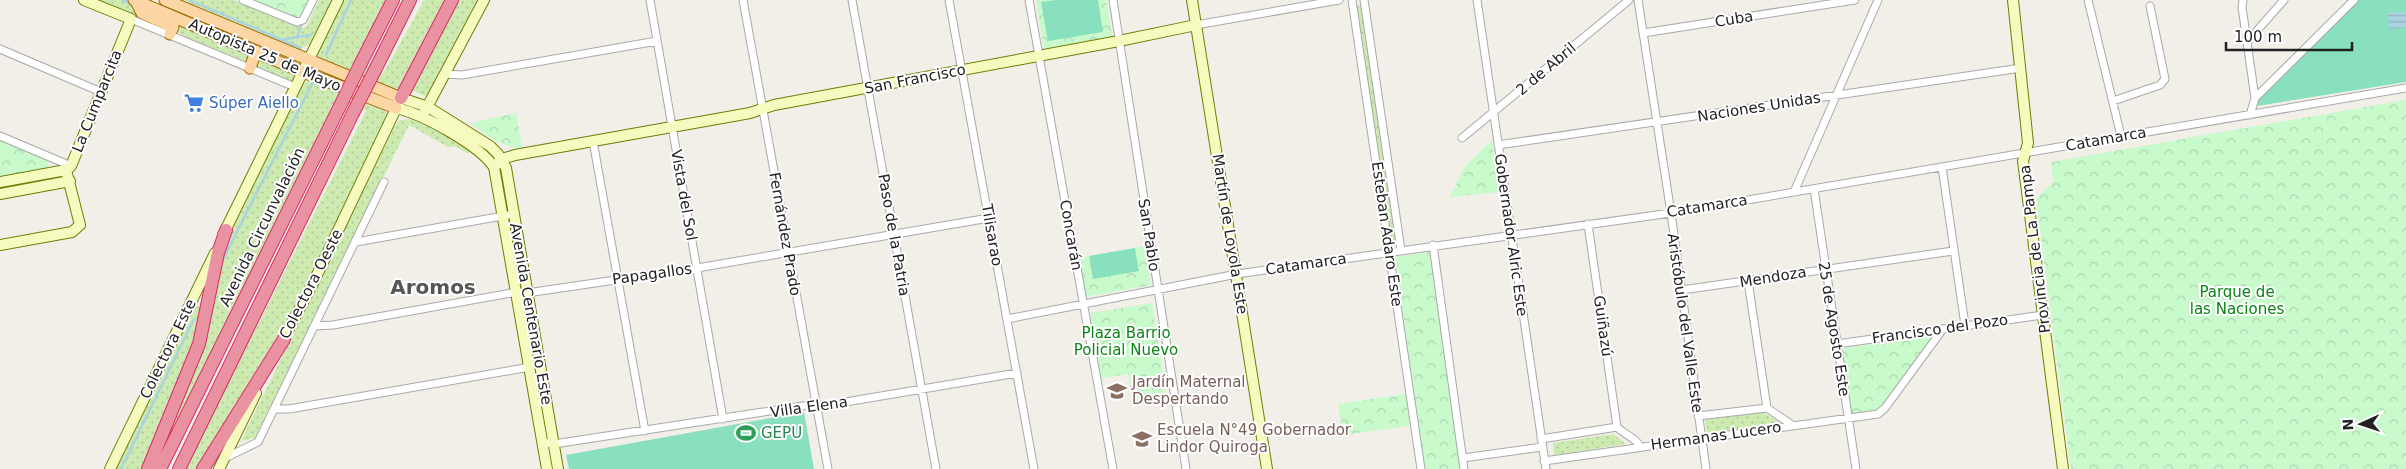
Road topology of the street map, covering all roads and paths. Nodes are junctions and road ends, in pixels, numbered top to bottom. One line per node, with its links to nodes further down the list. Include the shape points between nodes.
1 (84, 0): 32 (street)
2 (135, 0): 35 (main road, via 142,14 173,27); 40 (main road, Autopista 25 de Mayo)
3 (165, 0): 42 (main road, Autopista 25 de Mayo)
4 (243, 0): 5 (street, via 298,22 304,20)
5 (313, 0)
6 (338, 0): 42 (street, Colectora Este)
7 (393, 0): 132 (highway, Avenida Circunvalación, bridge)
8 (410, 0): 133 (highway, Avenida Circunvalación, bridge)
9 (452, 0): 55 (highway)
10 (484, 0): 47 (street)
11 (650, 0): 36 (street, Vista del Sol)
12 (742, 0): 57 (street, Fernández Prado)
13 (852, 0): 49 (street, Paso de la Patria)
14 (949, 0): 45 (street, Tilisarao)
15 (1029, 0): 41 (street, Concarán)
16 (1113, 0): 37 (street, San Pablo)
17 (1192, 0): 33 (street, Martín de Loyola Este)
18 (1339, 0): 33 (street, San Francisco)
19 (1352, 0): 92 (street, Esteban Adaro Este)
20 (1364, 0): 89 (street, Esteban Adaro Este)
21 (1477, 0): 58 (street, Gobernador Alric Este)
22 (1629, 0): 58 (street, 2 de Abril)
23 (1638, 0): 34 (street, Aristóbulo del Valle Este)
24 (1854, 0): 34 (street, Cuba)
25 (1878, 0): 52 (street)
26 (2013, 0): 44 (street, Provincia de La Pampa)
27 (2088, 0): 54 (street)
28 (2243, 0): 38 (street)
29 (2284, 0): 38 (street)
30 (2354, 0): 53 (street)
31 (2150, 6): 54 (street, via 2165,79 2160,84)
32 (131, 19): 35 (street); 51 (street, La Cumparcita)
33 (1196, 25): 37 (street, San Francisco); 95 (street, Martín de Loyola Este)
34 (1643, 33): 61 (street, Aristóbulo del Valle Este)
35 (170, 34): 43 (street)
36 (657, 41): 47 (street, via 462,75); 62 (street, Vista del Sol)
37 (1119, 41): 41 (street, San Francisco); 98 (street, San Pablo)
38 (2247, 42): 53 (street)
39 (0, 49): 51 (street)
40 (256, 51): 43 (main road); 46 (main road, Autopista 25 de Mayo)
41 (1039, 56): 45 (street, San Francisco); 101 (street, Concarán)
42 (308, 60): 46 (street, Colectora Este); 55 (main road, Autopista 25 de Mayo)
43 (250, 68): 48 (street)
44 (2021, 68): 52 (street, Naciones Unidas); 68 (street, Provincia de La Pampa, via 2028,143)
45 (962, 70): 49 (street, San Francisco); 81 (street, Tilisarao)
46 (303, 72): 48 (street, Colectora Este); 55 (main road, Autopista 25 de Mayo)
47 (445, 74): 56 (street)
48 (295, 87): 83 (street, Colectora Este)
49 (867, 88): 57 (street, San Francisco); 84 (street, Paso de la Patria)
50 (2406, 88): 59 (street, Catamarca)
51 (101, 92): 71 (street, La Cumparcita)
52 (1836, 96): 61 (street, Naciones Unidas); 76 (street)
53 (2255, 98): 59 (street)
54 (2112, 101): 64 (street)
55 (399, 103): 56 (street); 60 (street); 107 (street, Colectora Oeste)
56 (428, 107): 60 (street); 69 (street, via 490,146)
57 (764, 109): 62 (street, San Francisco); 91 (street, Fernández Prado)
58 (1493, 114): 65 (street, 2 de Abril); 67 (street, Gobernador Alric Este)
59 (2250, 115): 64 (street, Catamarca)
60 (422, 116): 69 (street)
61 (1656, 123): 67 (street, Naciones Unidas); 78 (street, Aristóbulo del Valle Este)
62 (672, 126): 66 (street, San Francisco); 93 (street, Vista del Sol)
63 (0, 136): 71 (street)
64 (2121, 136): 68 (street, Catamarca)
65 (1462, 138)
66 (593, 141): 69 (street, San Francisco, via 515,155); 96 (street)
67 (1498, 145): 85 (street, Gobernador Alric Este)
68 (2026, 153): 70 (street, Catamarca); 102 (street, Provincia de La Pampa, via 2023,161)
69 (498, 163): 79 (street, Avenida Centenario Este, via 508,179); 80 (street, Avenida Centenario Este)
70 (1942, 167): 75 (street, Catamarca); 90 (street)
71 (68, 168): 72 (street, La Cumparcita); 73 (street)
72 (70, 181): 77 (street); 87 (street, La Cumparcita, via 80,225 78,229)
73 (0, 182)
74 (384, 182): 86 (street)
75 (1814, 189): 76 (street, Catamarca); 94 (street, 25 de Agosto Este)
76 (1794, 192): 78 (street, Catamarca)
77 (0, 194)
78 (1671, 213): 82 (street, Catamarca); 99 (street, Aristóbulo del Valle Este)
79 (514, 214): 80 (street); 100 (street, Avenida Centenario Este)
80 (503, 216): 86 (street); 100 (street, Avenida Centenario Este)
81 (988, 218): 84 (street, Papagallos); 103 (street, Tilisarao)
82 (1588, 224): 85 (street, Catamarca); 119 (street, Guiñazú)
83 (226, 230): 130 (street, Colectora Este); 131 (highway, via 199,344)
84 (894, 235): 91 (street, Papagallos); 111 (street, Paso de la Patria)
85 (1510, 235): 88 (street, Catamarca); 122 (street, Gobernador Alric Este)
86 (356, 242): 105 (street)
87 (0, 245)
88 (1433, 246): 89 (street, Catamarca); 128 (street)
89 (1401, 250): 92 (street, Catamarca)
90 (1953, 251): 94 (street, Mendoza); 104 (street)
91 (788, 252): 93 (street, Papagallos); 112 (street, Fernández Prado)
92 (1390, 252): 95 (street, Catamarca); 144 (street, Esteban Adaro Este)
93 (697, 268): 96 (street, Papagallos); 117 (street, Vista del Sol)
94 (1825, 269): 97 (street, Mendoza); 108 (street, 25 de Agosto Este)
95 (1236, 274): 98 (street, Catamarca); 143 (street, Martín de Loyola Este)
96 (618, 279): 100 (street, Papagallos); 120 (street)
97 (1748, 281): 99 (street, Mendoza); 113 (street)
98 (1158, 289): 101 (street, Catamarca); 142 (street, San Pablo)
99 (1682, 290): 115 (street, Aristóbulo del Valle Este)
100 (522, 292): 105 (street, Papagallos); 109 (street, Avenida Centenario Este); 124 (street, Avenida Centenario Este)
101 (1083, 304): 103 (street, Catamarca); 141 (street, Concarán)
102 (2043, 315): 104 (street, Francisco del Pozo); 149 (street, Provincia de La Pampa)
103 (1007, 319): 110 (street, Tilisarao)
104 (1965, 325): 106 (street, Francisco del Pozo)
105 (314, 326): 114 (street)
106 (1943, 330): 108 (street, Francisco del Pozo); 116 (street, Hermanas Lucero, via 1885,408 1878,414)
107 (284, 339): 127 (street, Colectora Oeste); 134 (highway)
108 (1837, 344): 116 (street, 25 de Agosto Este)
109 (530, 367): 114 (street, via 289,410); 123 (street, Avenida Centenario Este)
110 (1017, 373): 111 (street, Villa Elena); 140 (street, Tilisarao)
111 (922, 389): 112 (street, Villa Elena); 139 (street, Paso de la Patria)
112 (816, 405): 117 (street, Villa Elena); 138 (street, Fernández Prado)
113 (1767, 408): 115 (street, Hermanas Lucero); 118 (street, Hermanas Lucero)
114 (275, 409): 127 (street, via 258,442)
115 (1698, 416): 121 (street, Aristóbulo del Valle Este)
116 (1848, 418): 118 (street, Hermanas Lucero); 148 (street, 25 de Agosto Este)
117 (723, 419): 120 (street, Villa Elena)
118 (1792, 425): 121 (street, Hermanas Lucero)
119 (1618, 427): 122 (street); 125 (street, Hermanas Lucero, via 1635,438)
120 (645, 431): 124 (street, Villa Elena)
121 (1701, 437): 125 (street, Hermanas Lucero); 147 (street, Aristóbulo del Valle Este)
122 (1541, 439): 126 (street, Gobernador Alric Este)
123 (542, 442): 124 (street, Villa Elena); 136 (street, Avenida Centenario Este)
124 (554, 444): 137 (street, Avenida Centenario Este)
125 (1640, 446): 129 (street, Hermanas Lucero)
126 (1542, 447): 128 (street); 129 (street, Gobernador Alric Este)
127 (224, 458): 135 (street, Colectora Oeste)
128 (1463, 458): 145 (street)
129 (1544, 461): 146 (street, Gobernador Alric Este)
130 (110, 469)
131 (148, 469)
132 (160, 469)
133 (179, 469)
134 (203, 469)
135 (219, 469)
136 (547, 469)
137 (558, 469)
138 (828, 469)
139 (936, 469)
140 (1034, 469)
141 (1113, 469)
142 (1186, 469)
143 (1267, 469)
144 (1421, 469)
145 (1464, 469)
146 (1546, 469)
147 (1706, 469)
148 (1856, 469)
149 (2063, 469)

